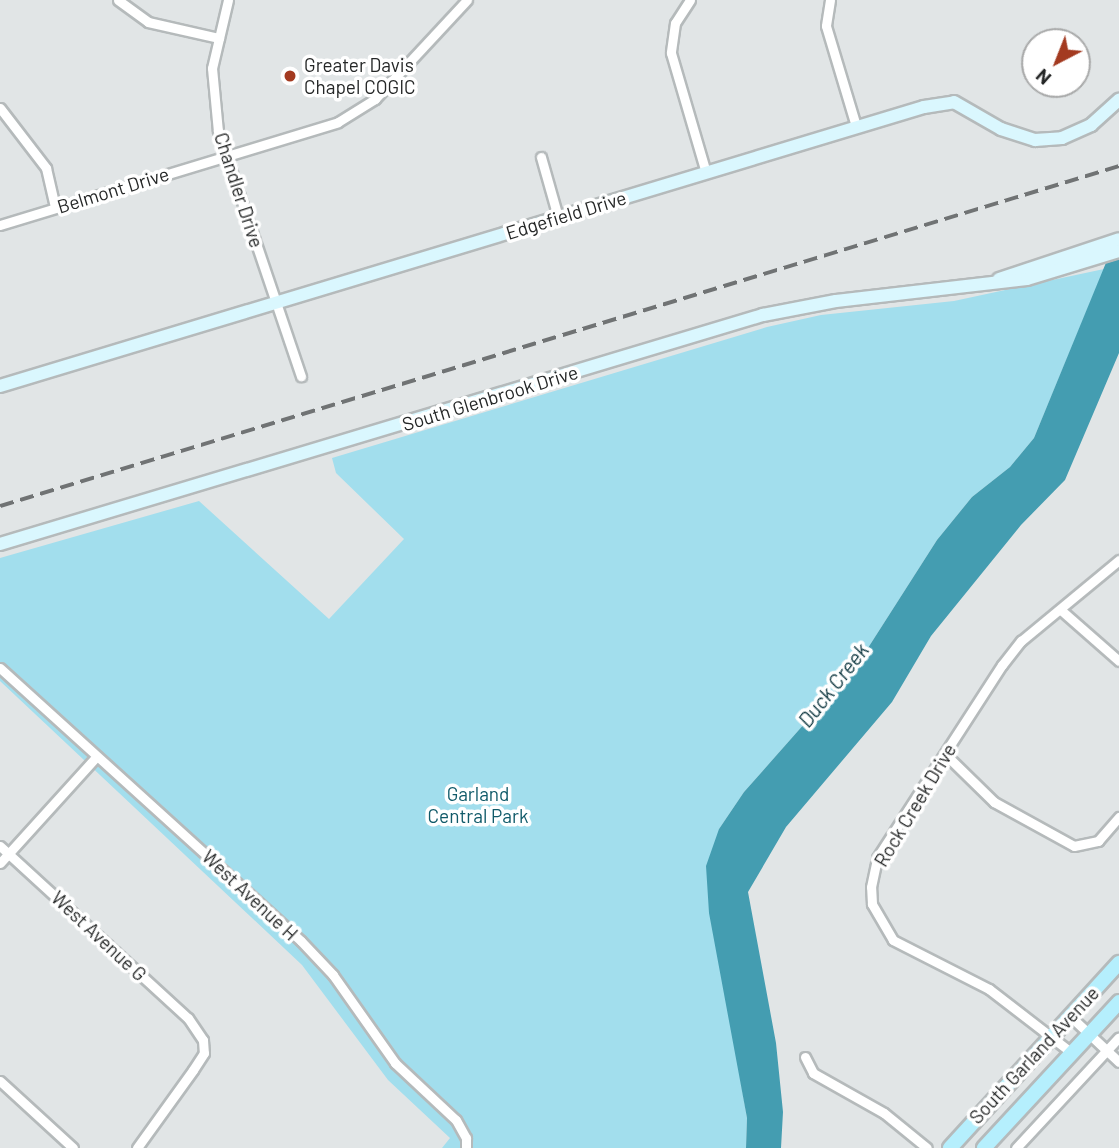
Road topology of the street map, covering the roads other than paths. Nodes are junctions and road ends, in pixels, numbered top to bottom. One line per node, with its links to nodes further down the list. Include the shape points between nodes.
1 (118, 0): 6 (street, via 148,22)
2 (228, 0): 6 (street, Chandler Drive)
3 (467, 0): 10 (street, Belmont Drive, via 375,99 338,122)
4 (690, 0): 12 (street, via 675,23 671,52)
5 (830, 0): 9 (street, via 826,26)
6 (219, 38): 10 (street, Chandler Drive, via 212,96)
7 (1119, 100): 9 (street, Edgefield Drive, via 1091,125 1062,138 1035,140 1001,130 954,102)
8 (0, 108): 13 (street, via 46,168)
9 (856, 127): 12 (street, Edgefield Drive)
10 (227, 156): 13 (street, Belmont Drive); 19 (street, Chandler Drive)
11 (541, 157): 14 (street)
12 (706, 173): 14 (street, Edgefield Drive)
13 (55, 207): 15 (street, Belmont Drive)
14 (558, 217): 19 (street, Edgefield Drive)
15 (0, 225)
16 (1119, 239): 18 (street, South Glenbrook Drive)
17 (1119, 251): 18 (street, South Glenbrook Drive)
18 (1066, 262): 22 (street, South Glenbrook Drive, via 986,285 836,301 763,315)
19 (276, 303): 20 (street, Chandler Drive); 21 (street, Edgefield Drive)
20 (301, 376)
21 (0, 386)
22 (0, 544)
23 (1119, 560): 24 (street, Rock Creek Drive)
24 (1061, 610): 25 (street); 27 (street, Rock Creek Drive, via 1008,657)
25 (1119, 661)
26 (0, 668): 28 (street, West Avenue H)
27 (945, 754): 29 (street, via 994,802 1074,846 1098,841); 37 (street, Rock Creek Drive, via 876,861 872,904 893,940 989,989)
28 (96, 757): 31 (street); 46 (street, West Avenue H, via 333,975 395,1063 461,1128)
29 (1119, 817)
30 (0, 846): 31 (street, West Avenue G)
31 (9, 853): 32 (street); 45 (street, West Avenue G, via 197,1028 204,1053)
32 (0, 863)
33 (1119, 962): 35 (main road, South Garland Avenue)
34 (1119, 1002): 36 (main road, South Garland Avenue)
35 (1070, 1016): 36 (street); 37 (main road, South Garland Avenue)
36 (1089, 1034): 39 (street); 40 (main road, South Garland Avenue)
37 (1052, 1036): 40 (street, Rock Creek Drive); 48 (main road, South Garland Avenue)
38 (1119, 1037): 39 (street)
39 (1107, 1051): 42 (street); 50 (street)
40 (1072, 1053): 49 (main road, South Garland Avenue)
41 (805, 1057): 47 (street, via 813,1073 884,1113)
42 (1119, 1062)
43 (0, 1081): 44 (street)
44 (73, 1148)
45 (137, 1148)
46 (466, 1148)
47 (927, 1148)
48 (950, 1148)
49 (984, 1148)
50 (1016, 1148)

